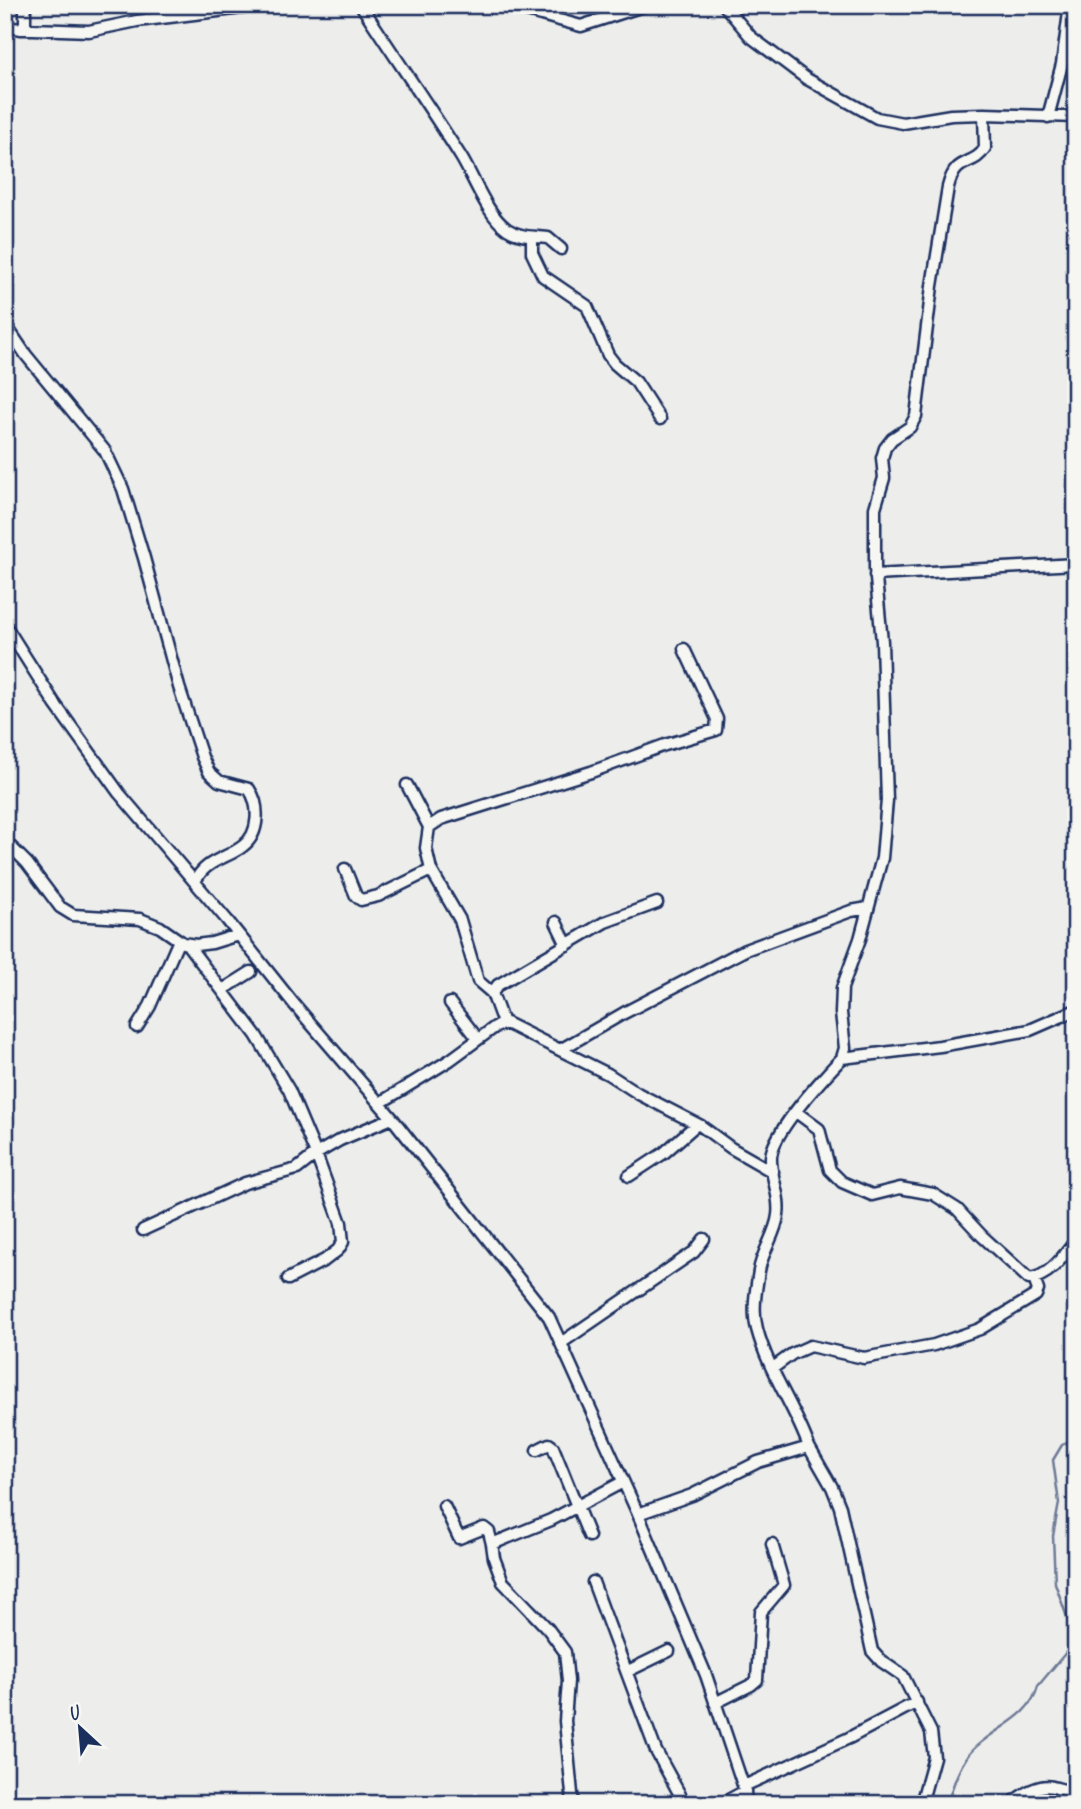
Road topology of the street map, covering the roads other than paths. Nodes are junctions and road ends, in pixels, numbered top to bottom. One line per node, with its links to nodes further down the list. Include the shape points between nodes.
1 (25, 5): 9 (street, via 25,24)
2 (267, 5): 9 (street, via 89,31)
3 (361, 5): 13 (street, via 496,218 506,229)
4 (505, 5): 5 (street, via 581,26)
5 (646, 5)
6 (724, 5): 10 (street, via 751,37 807,79 877,118 903,122)
7 (1070, 5): 11 (street, via 1062,64)
8 (5, 28): 9 (street)
9 (20, 29)
10 (984, 114): 11 (street); 18 (street, via 985,148 951,173 916,416 883,454 884,478 875,519)
11 (1048, 117): 12 (street)
12 (1076, 117)
13 (532, 238): 14 (street, via 548,238); 16 (street, via 532,253 543,276 587,306 608,355 636,382)
14 (561, 249)
15 (5, 324): 26 (street, via 105,451 144,558 202,758 219,781 249,789 256,805 255,827 246,844 214,860)
16 (660, 419)
17 (1076, 564): 18 (street)
18 (875, 575): 28 (street, via 887,800 882,858)
19 (5, 625): 26 (street, via 120,793)
20 (684, 649): 22 (street, via 717,719 714,731 445,817)
21 (407, 785): 22 (street)
22 (429, 827): 25 (street, via 426,848)
23 (5, 841): 31 (street, via 66,912 80,917 130,916)
24 (345, 869): 25 (street, via 361,900)
25 (431, 870): 35 (street, via 460,920 478,981)
26 (195, 882): 30 (street)
27 (657, 904): 32 (street, via 606,922)
28 (868, 908): 41 (street, via 745,950); 42 (street, via 842,988)
29 (556, 922): 32 (street)
30 (238, 935): 31 (street, via 204,945); 43 (street)
31 (183, 942): 34 (street); 39 (street)
32 (567, 945): 35 (street, via 498,985)
33 (251, 971): 34 (street)
34 (224, 989): 47 (street, via 289,1090)
35 (492, 993): 38 (street)
36 (450, 1003): 40 (street)
37 (1076, 1010): 42 (street, via 1030,1030)
38 (503, 1023): 40 (street); 41 (street)
39 (138, 1027)
40 (478, 1039): 43 (street)
41 (560, 1050): 46 (street)
42 (842, 1058): 44 (street)
43 (380, 1103): 45 (street)
44 (796, 1112): 48 (street, via 775,1143); 54 (street, via 818,1129 830,1170 842,1182 872,1195 900,1188 933,1194 957,1209 1025,1276)
45 (392, 1118): 47 (street); 55 (street, via 548,1315)
46 (697, 1124): 48 (street); 49 (street)
47 (316, 1154): 50 (street, via 297,1168 244,1183); 53 (street, via 341,1223 343,1242 325,1260)
48 (773, 1172): 56 (street, via 778,1220 763,1253 754,1311)
49 (629, 1176)
50 (143, 1230)
51 (704, 1239): 55 (street, via 694,1252)
52 (1076, 1240): 54 (street, via 1057,1263)
53 (288, 1279)
54 (1034, 1279): 56 (street, via 1036,1295 964,1336 869,1358 810,1346)
55 (561, 1343): 59 (street)
56 (773, 1368): 57 (street)
57 (809, 1447): 62 (street, via 758,1462 692,1495); 69 (street, via 840,1507 873,1651 903,1676)
58 (537, 1450): 60 (street, via 551,1445)
59 (623, 1482): 60 (street); 62 (street)
60 (575, 1505): 63 (street); 64 (street)
61 (444, 1506): 64 (street, via 459,1538 484,1528)
62 (638, 1514): 70 (street)
63 (589, 1536)
64 (492, 1544): 73 (street, via 503,1582 565,1652 565,1721)
65 (772, 1544): 70 (street, via 784,1584 761,1612 757,1680)
66 (593, 1582): 68 (street)
67 (669, 1651): 68 (street)
68 (628, 1671): 74 (street, via 656,1751)
69 (917, 1702): 71 (street); 77 (street, via 934,1746)
70 (715, 1703): 71 (street)
71 (744, 1788): 75 (street); 76 (street)
72 (1073, 1791): 78 (street, via 1048,1785); 79 (street)
73 (573, 1804)
74 (685, 1804)
75 (720, 1804)
76 (746, 1804)
77 (921, 1804)
78 (1011, 1804)
79 (1073, 1804)

